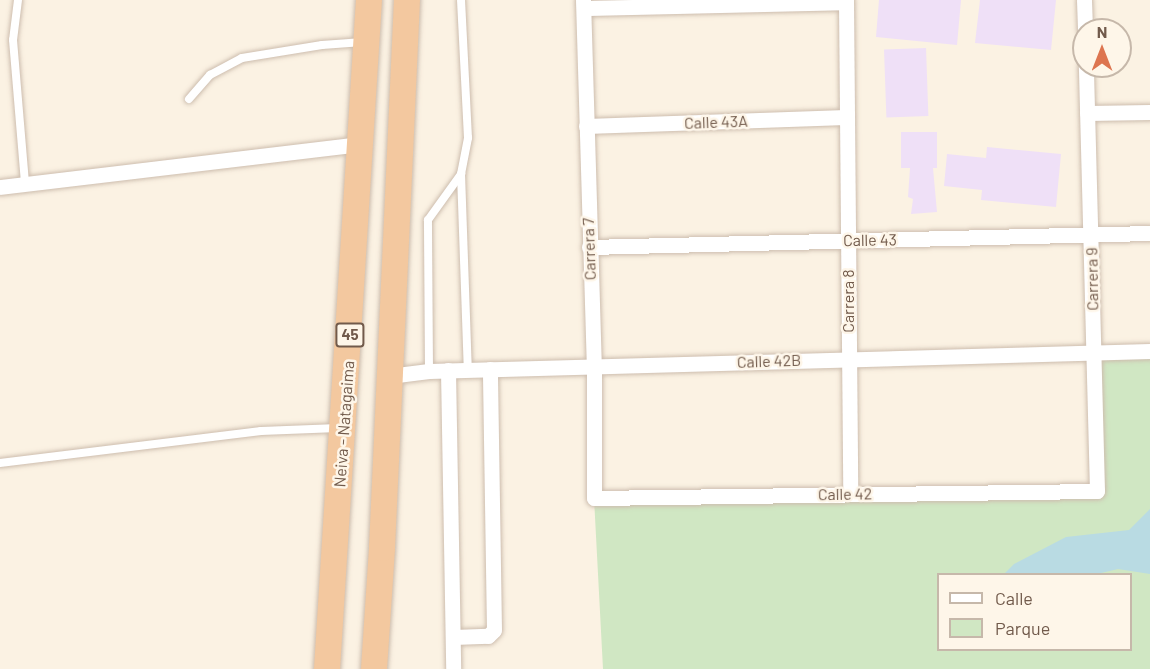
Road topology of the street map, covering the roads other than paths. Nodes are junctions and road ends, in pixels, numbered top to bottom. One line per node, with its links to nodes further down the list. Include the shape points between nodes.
1 (18, 0): 18 (lane, via 13,40)
2 (369, 0): 9 (highway, Neiva - Natagaima / 45)
3 (407, 0): 32 (highway)
4 (461, 0): 17 (lane, via 468,138)
5 (1084, 0): 8 (street)
6 (846, 1): 7 (street); 14 (street, Carrera 8)
7 (584, 4): 15 (street, Carrera 7)
8 (1085, 18)
9 (367, 42): 11 (lane, via 242,58 210,75); 16 (highway, Neiva - Natagaima / 45)
10 (1086, 78): 13 (street, Carrera 9)
11 (189, 99)
12 (1150, 112): 13 (street)
13 (1087, 113): 21 (street, Carrera 9)
14 (846, 117): 15 (street, Calle 43A); 22 (street, Carrera 8)
15 (586, 126): 23 (street, Carrera 7)
16 (362, 144): 18 (street); 33 (highway, Neiva - Natagaima / 45)
17 (461, 174): 30 (lane); 31 (lane, via 429,220)
18 (25, 186): 19 (street)
19 (0, 188)
20 (1150, 232): 21 (street, Calle 43)
21 (1090, 234): 22 (street, Calle 43); 25 (street, Carrera 9)
22 (847, 240): 23 (street, Calle 43); 26 (street, Carrera 8)
23 (589, 247): 27 (street, Carrera 7)
24 (1150, 351): 25 (street, Calle 42B)
25 (1094, 353): 26 (street, Calle 42B); 35 (street, Carrera 9)
26 (848, 359): 27 (street, Calle 42B); 36 (street, Carrera 8)
27 (594, 366): 28 (street, Calle 42B); 37 (street, Carrera 7)
28 (490, 369): 30 (street, Calle 42B); 38 (street, via 494,630 488,636)
29 (448, 370): 30 (street, Calle 42B); 31 (street, Calle 42B); 38 (street)
30 (468, 370)
31 (429, 371): 32 (street, Calle 42B)
32 (389, 376): 40 (highway)
33 (343, 428): 34 (lane, via 261,431); 39 (highway, Neiva - Natagaima / 45)
34 (0, 463)
35 (1097, 491): 36 (street, Calle 42)
36 (850, 494): 37 (street, Calle 42)
37 (594, 498)
38 (453, 637): 41 (street)
39 (327, 669)
40 (374, 669)
41 (453, 669)

